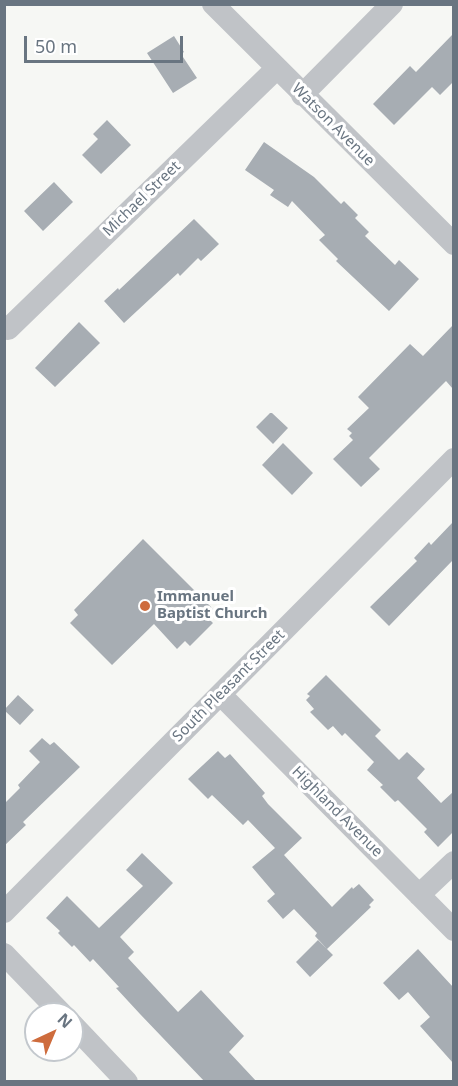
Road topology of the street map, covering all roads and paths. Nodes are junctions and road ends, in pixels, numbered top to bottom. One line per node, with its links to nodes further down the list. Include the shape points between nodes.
1 (213, 4): 3 (street, Watson Avenue)
2 (392, 4): 4 (street)
3 (276, 69): 4 (street, Watson Avenue); 6 (street, Michael Street)
4 (302, 95): 5 (street, Watson Avenue)
5 (453, 244)
6 (8, 329)
7 (453, 460): 8 (street, South Pleasant Street)
8 (221, 695): 10 (street, Highland Avenue); 11 (street, South Pleasant Street)
9 (453, 862): 10 (street)
10 (419, 895): 12 (street, Highland Avenue)
11 (4, 912)
12 (453, 930)
13 (4, 954): 14 (street)
14 (50, 1002)
15 (84, 1037): 16 (street)
16 (127, 1082)

